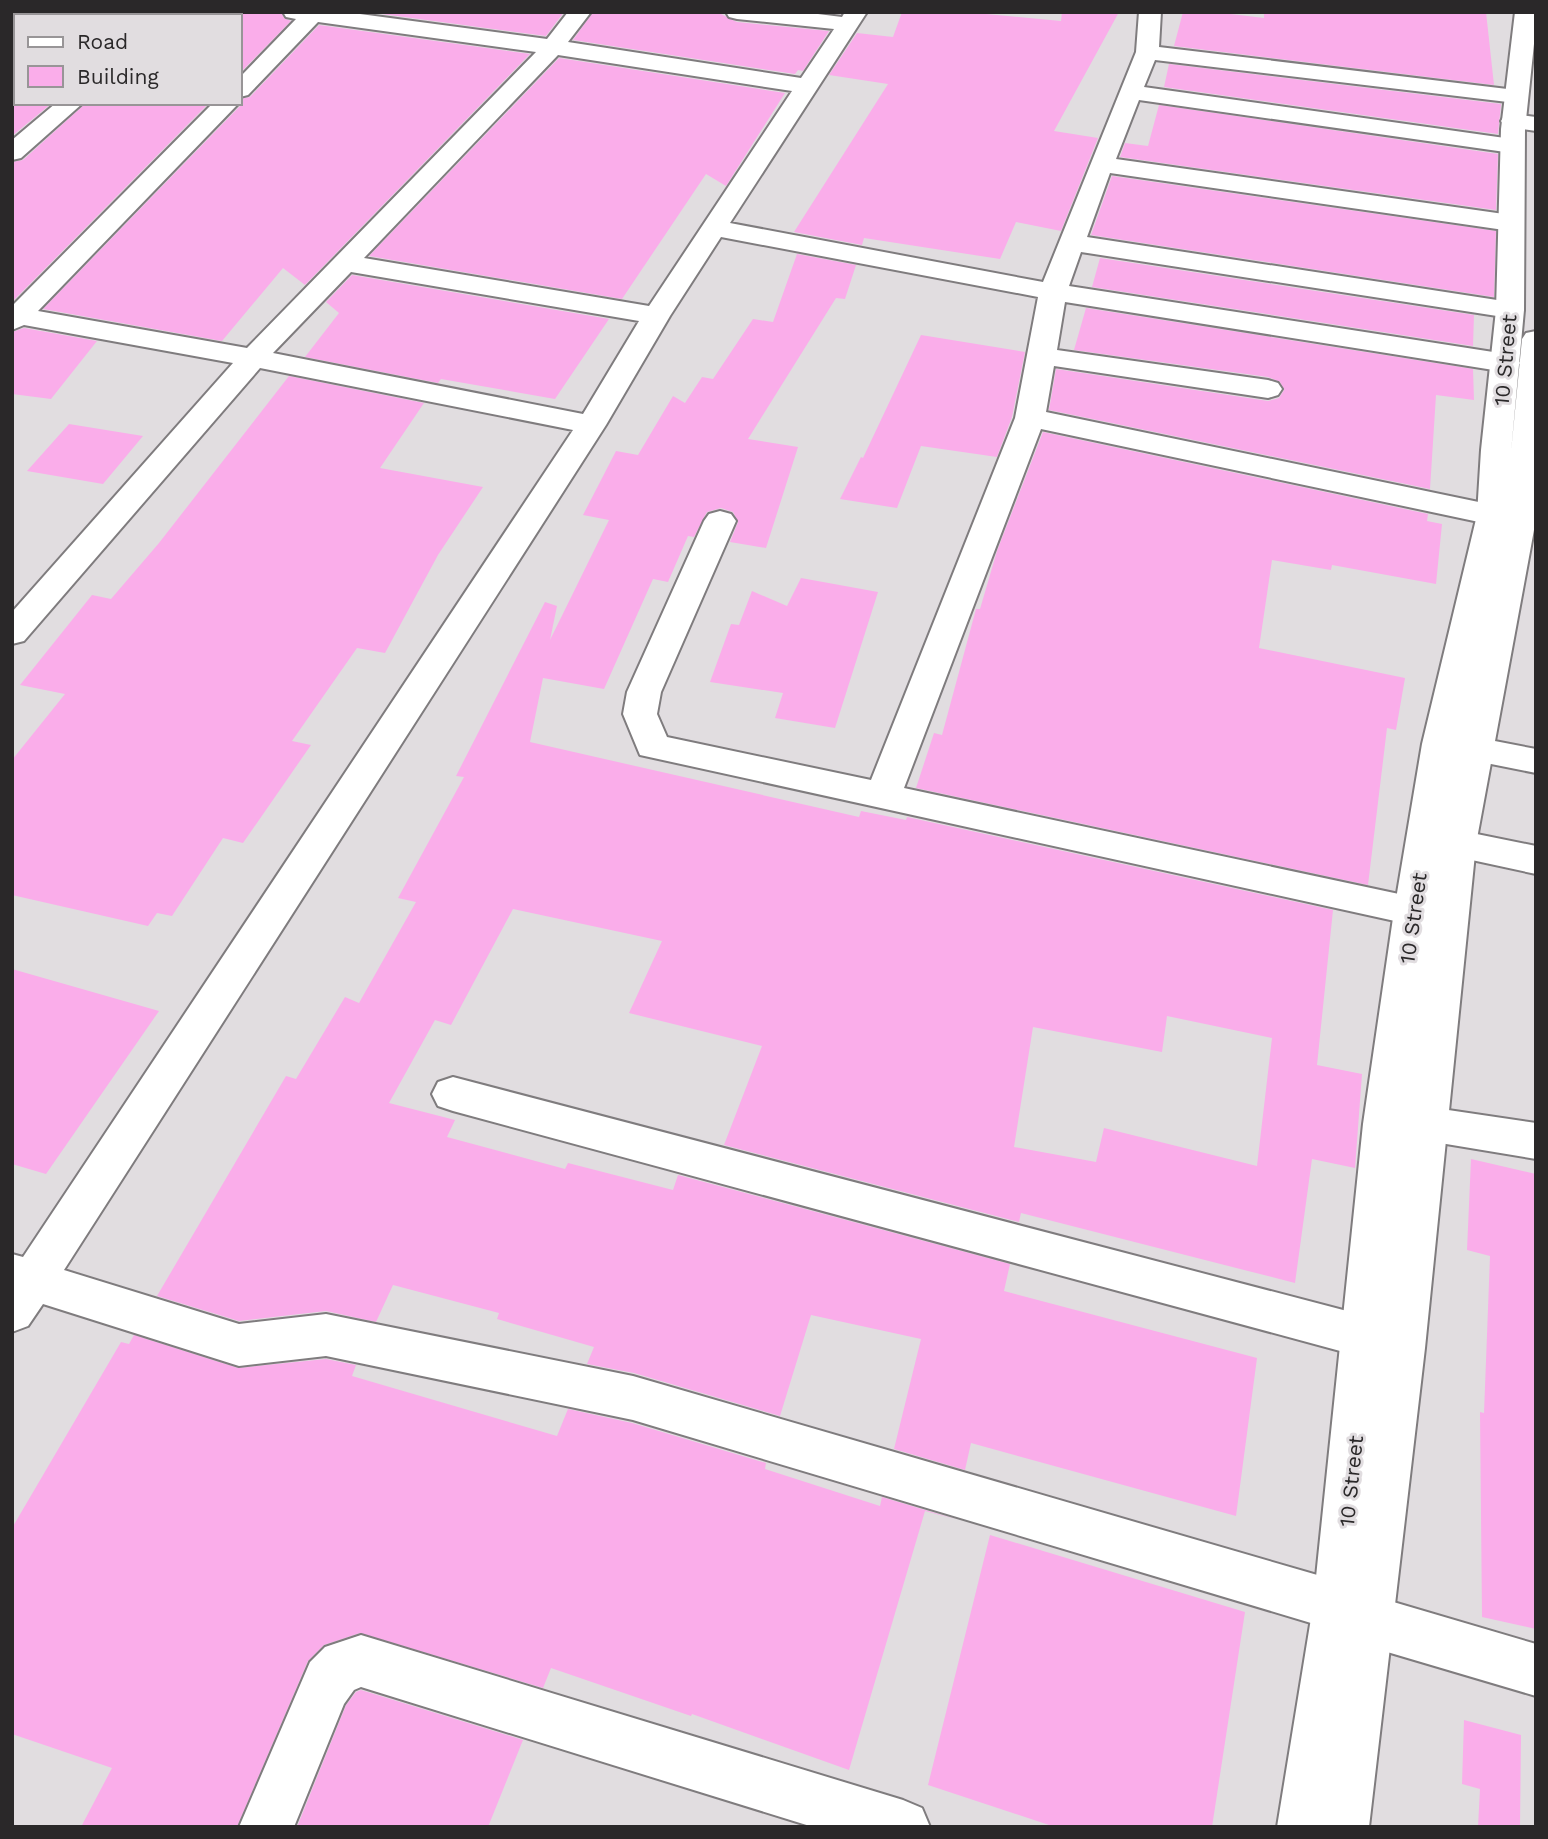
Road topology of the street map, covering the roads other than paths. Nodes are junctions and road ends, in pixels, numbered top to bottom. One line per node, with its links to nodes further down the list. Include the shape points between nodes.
1 (580, 12): 7 (street)
2 (737, 12): 6 (street)
3 (1150, 12): 8 (street)
4 (307, 13): 7 (street); 11 (street)
5 (1520, 13): 10 (street, 10 Street)
6 (853, 18): 9 (street)
7 (553, 47): 9 (street); 22 (street)
8 (1147, 52): 10 (street); 12 (street)
9 (808, 86): 20 (street)
10 (1523, 87): 15 (street, 10 Street)
11 (242, 88)
12 (1131, 92): 16 (street); 18 (street)
13 (69, 105): 17 (street)
14 (225, 105): 25 (street)
15 (1525, 123): 16 (street, 10 Street)
16 (1512, 146): 19 (street, 10 Street)
17 (12, 153)
18 (1101, 164): 19 (street); 21 (street)
19 (1511, 223): 26 (street, 10 Street)
20 (714, 228): 23 (street); 24 (street)
21 (1072, 243): 23 (street); 26 (street)
22 (345, 262): 24 (street); 28 (street)
23 (1053, 292): 26 (street); 27 (street)
24 (656, 316): 31 (street)
25 (14, 318): 28 (street)
26 (1517, 337): 32 (street, 10 Street); 33 (street, 10 Street, via 1496,450)
27 (1041, 356): 29 (street); 30 (street)
28 (253, 358): 31 (street); 35 (street)
29 (1268, 389)
30 (1030, 418): 33 (street); 38 (street)
31 (591, 425): 46 (street)
32 (1533, 433): 33 (street, 10 Street)
33 (1516, 519): 36 (street, 10 Street); 41 (street, 10 Street, via 1440,744)
34 (720, 521): 38 (street, via 644,692 640,713 653,746)
35 (12, 634)
36 (1474, 749): 37 (street); 39 (street, 10 Street)
37 (1536, 761)
38 (883, 796): 41 (street)
39 (1457, 844): 40 (street); 44 (street, 10 Street)
40 (1536, 860)
41 (1413, 911): 43 (street, 10 Street)
42 (453, 1094): 47 (street)
43 (1384, 1124): 44 (street); 47 (street, 10 Street)
44 (1428, 1124): 45 (street); 48 (street, 10 Street)
45 (1536, 1141)
46 (19, 1289): 48 (street, via 239,1345 326,1335 633,1398)
47 (1366, 1338): 48 (street, 10 Street)
48 (1353, 1613): 49 (street); 53 (street, 10 Street); 54 (street, 10 Street)
49 (1536, 1670)
50 (835, 1817): 51 (street, via 361,1661 334,1671 325,1686); 52 (street)
51 (266, 1827)
52 (903, 1827)
53 (1304, 1827)
54 (1342, 1827)

